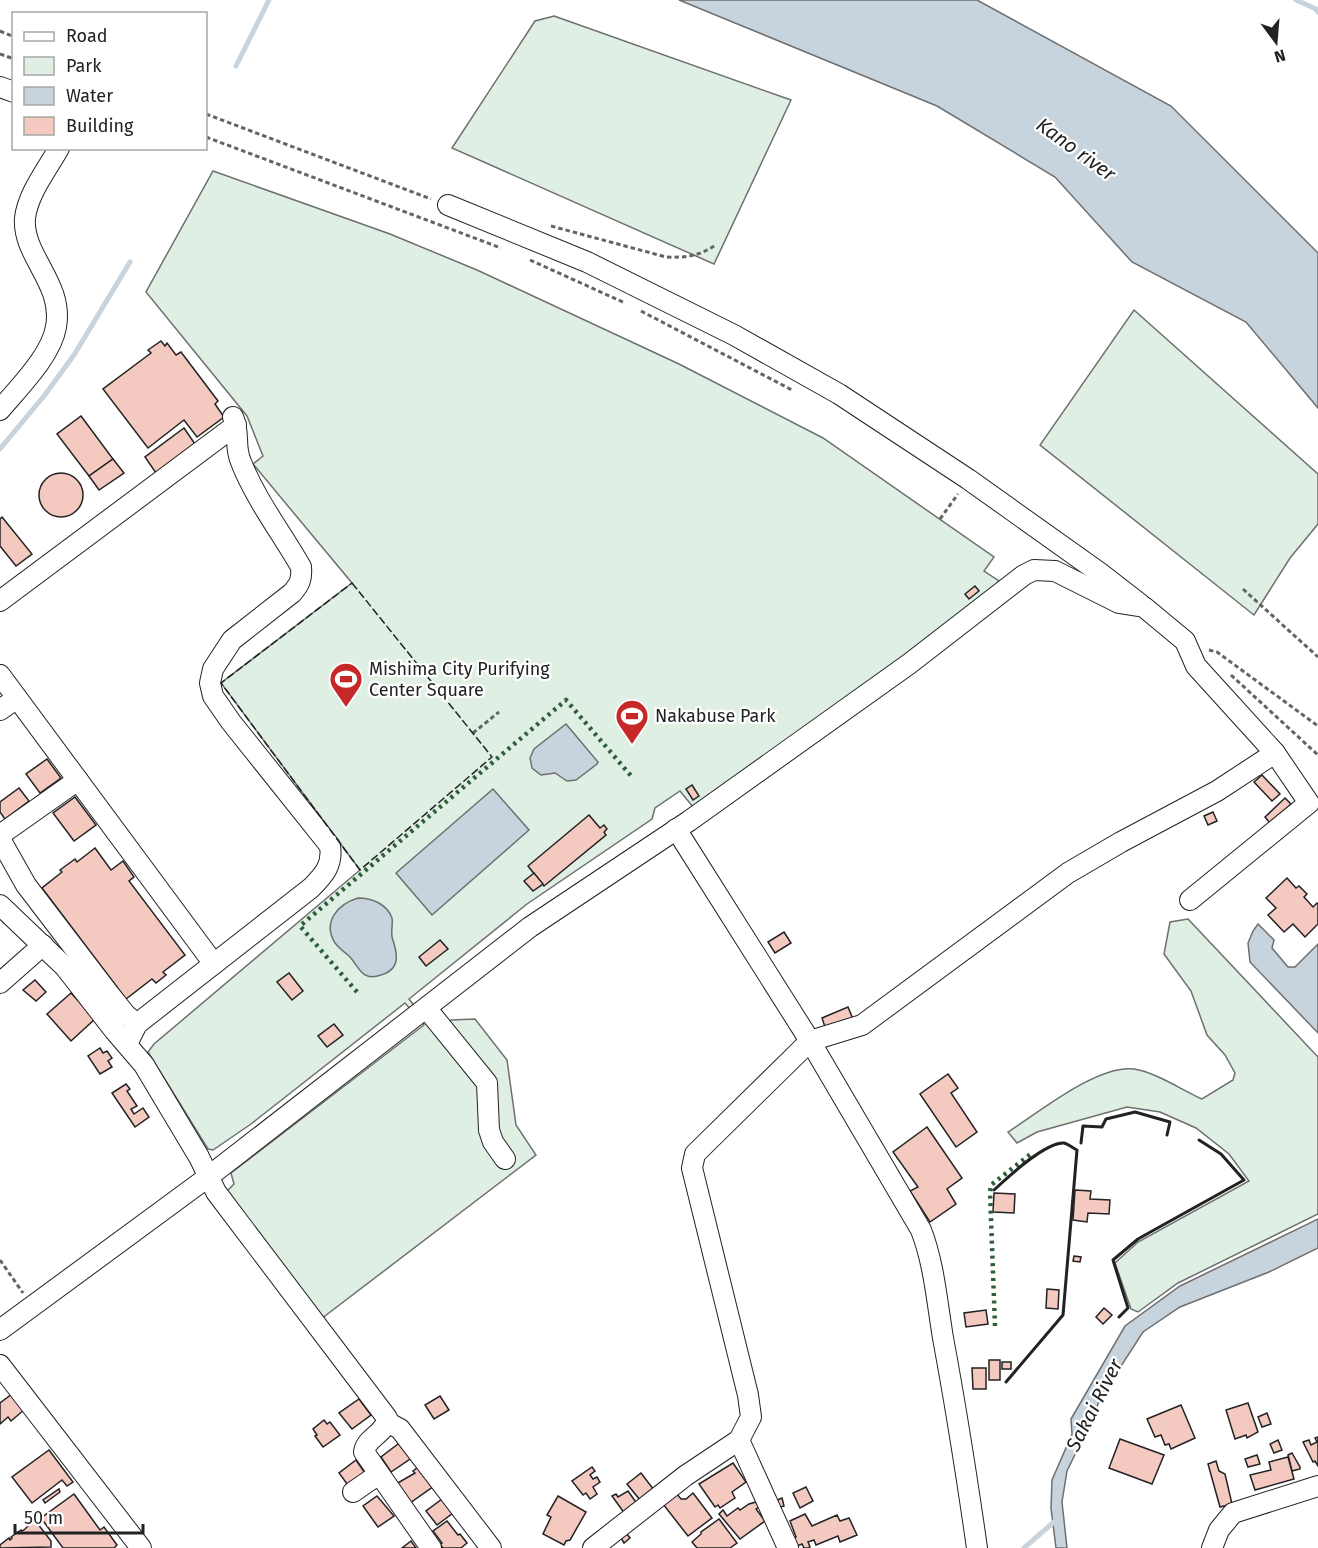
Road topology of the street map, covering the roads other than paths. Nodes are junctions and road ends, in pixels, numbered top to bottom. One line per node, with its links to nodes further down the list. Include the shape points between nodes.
1 (58, 150): 3 (street, via 36,188 25,218 33,253 50,283 56,326 36,367)
2 (448, 205): 5 (street, via 586,262 734,335 839,394 968,479)
3 (0, 410)
4 (0, 601): 16 (street, via 235,421 239,459 257,497 301,567 302,576 292,593 232,640 213,669 210,683 213,696 231,722 330,846 332,854 329,867 311,888)
5 (1144, 607): 9 (street, via 1185,640 1196,666); 11 (street, via 1119,603 1055,571 1034,570)
6 (0, 675): 7 (street)
7 (17, 698): 8 (street); 10 (street)
8 (0, 710)
9 (1275, 753): 13 (street, via 1309,803); 20 (street, via 1217,791 1120,842 1062,878 862,1025)
10 (78, 780): 12 (street); 16 (street)
11 (676, 829): 18 (street, via 530,927); 20 (street)
12 (0, 837): 19 (street, via 32,893)
13 (1190, 900)
14 (0, 905): 15 (street)
15 (43, 945): 17 (street); 21 (street)
16 (214, 964): 19 (street)
17 (0, 983)
18 (427, 1009): 22 (street, via 487,1083 489,1130); 23 (street)
19 (137, 1024): 21 (street)
20 (810, 1041): 27 (street, via 695,1154 692,1168 748,1395 751,1417); 36 (street, via 927,1245)
21 (127, 1044): 23 (street, via 144,1065)
22 (505, 1159)
23 (208, 1177): 24 (street); 26 (street)
24 (0, 1330)
25 (0, 1365): 31 (street)
26 (387, 1422): 28 (street, via 364,1447); 33 (street, via 400,1429)
27 (739, 1440): 34 (street, via 685,1476); 35 (street)
28 (379, 1474): 30 (street); 32 (street)
29 (1318, 1486): 37 (street, via 1233,1513 1219,1530)
30 (353, 1492)
31 (141, 1548)
32 (431, 1548)
33 (491, 1548)
34 (593, 1548)
35 (788, 1548)
36 (977, 1548)
37 (1212, 1548)

